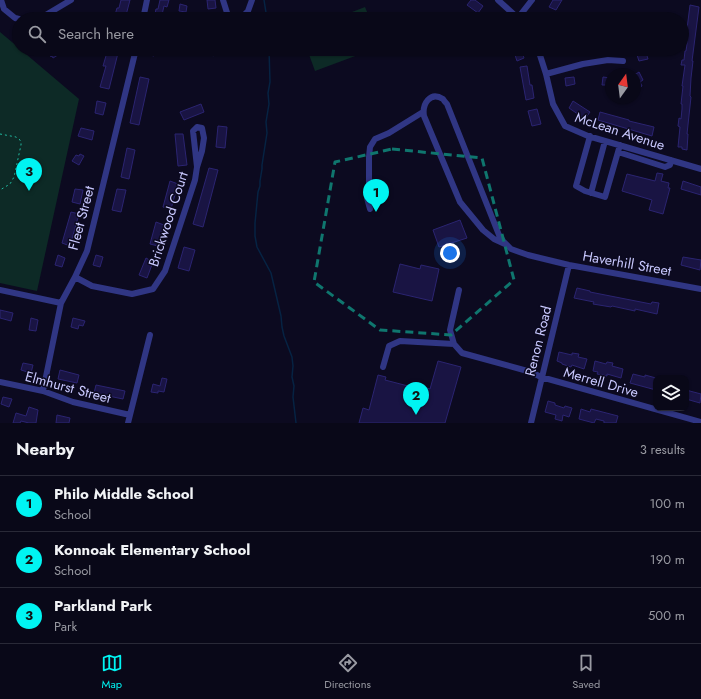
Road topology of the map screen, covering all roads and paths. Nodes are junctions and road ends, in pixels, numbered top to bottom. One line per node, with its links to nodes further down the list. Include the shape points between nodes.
1 (0, 0): 14 (street, via 4,9)
2 (72, 0): 8 (street)
3 (148, 0): 9 (street)
4 (223, 0): 10 (street)
5 (252, 0): 11 (street)
6 (498, 0): 12 (street)
7 (532, 0): 13 (street)
8 (51, 12)
9 (145, 12)
10 (227, 12)
11 (247, 12)
12 (511, 12)
13 (523, 12)
14 (12, 16)
15 (134, 56): 33 (street, Fleet Street, via 87,251)
16 (540, 56): 18 (street, McLean Avenue)
17 (623, 61): 18 (street, via 608,60 583,64)
18 (546, 74): 21 (street, McLean Avenue, via 553,104 565,126)
19 (423, 112): 30 (street, via 375,139 370,147 367,198); 31 (street, Haverhill Street, via 460,202 483,230); 31 (street, via 426,101 434,97 442,99 447,104 500,235)
20 (0, 134): 28 (path, via 18,138 21,145 14,177 10,184)
21 (590, 136): 22 (street, McLean Avenue); 29 (street, via 576,186)
22 (605, 141): 23 (street, McLean Avenue); 29 (street)
23 (620, 145): 24 (street); 25 (street, McLean Avenue)
24 (618, 152): 25 (street, via 665,167 670,165); 29 (street, via 605,197)
25 (671, 160): 27 (street, McLean Avenue)
26 (197, 167): 26 (street, Brickwood Court, via 193,131 197,127 202,128 204,138); 33 (street, Brickwood Court, via 196,180 165,271 153,289 132,294 92,286)
27 (701, 168)
28 (0, 190)
29 (591, 193)
30 (370, 210)
31 (507, 245): 32 (street, Haverhill Street, via 516,251)
32 (569, 265): 34 (street, Haverhill Street); 41 (street, Renon Road)
33 (75, 277): 37 (street, Fleet Street)
34 (701, 289)
35 (0, 290): 37 (street)
36 (459, 290): 39 (street, via 450,330)
37 (61, 303): 43 (street, Fleet Street)
38 (150, 335): 44 (street)
39 (454, 344): 40 (street, via 400,341 389,346); 41 (street, Merrell Drive, via 462,353)
40 (383, 367)
41 (541, 377): 45 (street, Merrell Drive); 47 (street, Renon Road)
42 (0, 382): 43 (street, Elmhurst Street)
43 (42, 390): 44 (street, Elmhurst Street, via 73,402)
44 (130, 416): 46 (street)
45 (701, 422)
46 (128, 423)
47 (531, 423)

